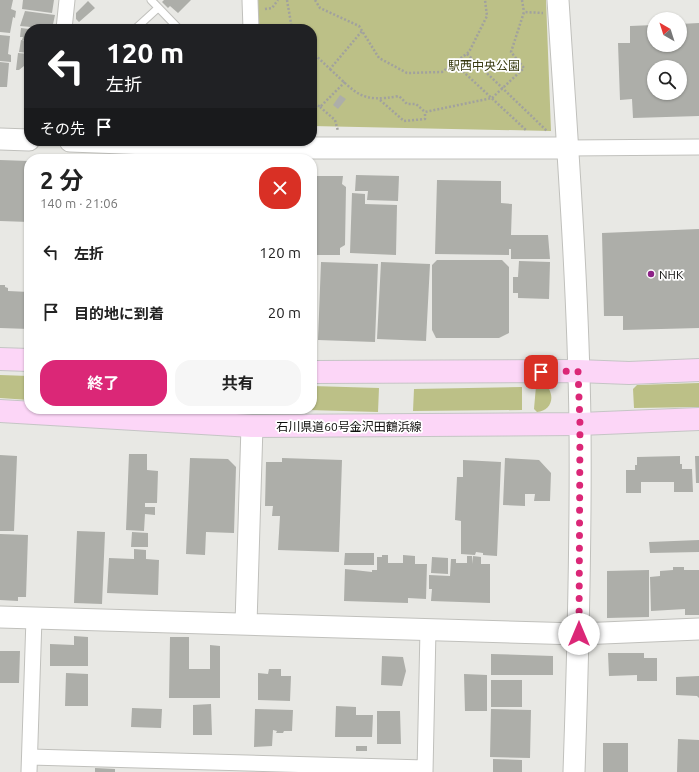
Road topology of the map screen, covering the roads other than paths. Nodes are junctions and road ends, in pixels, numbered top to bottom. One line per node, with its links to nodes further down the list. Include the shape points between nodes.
1 (67, 0): 6 (street)
2 (150, 0): 5 (lane)
3 (250, 0): 9 (street)
4 (551, 6): 14 (street)
5 (158, 8): 7 (lane); 8 (lane)
6 (65, 24)
7 (140, 24)
8 (175, 24)
9 (251, 24)
10 (0, 139): 11 (street)
11 (24, 140)
12 (207, 146): 15 (street)
13 (699, 147): 14 (street)
14 (567, 148): 15 (street); 19 (street)
15 (254, 149)
16 (0, 358): 17 (main road)
17 (24, 360)
18 (699, 370): 19 (main road)
19 (578, 371): 20 (main road); 25 (street)
20 (317, 372)
21 (0, 411): 22 (main road, 石川県道60号金沢田鶴浜線)
22 (24, 412)
23 (50, 414): 26 (main road, 石川県道60号金沢田鶴浜線)
24 (699, 419): 25 (main road, 石川県道60号金沢田鶴浜線)
25 (580, 424): 26 (main road, 石川県道60号金沢田鶴浜線); 32 (street)
26 (252, 426): 29 (street)
27 (0, 617): 28 (street)
28 (34, 618): 29 (street); 33 (street)
29 (246, 624): 30 (street)
30 (428, 629): 32 (street); 34 (street)
31 (699, 630): 32 (street)
32 (579, 634): 35 (street)
33 (30, 765): 34 (street)
34 (425, 770)
35 (574, 772)

